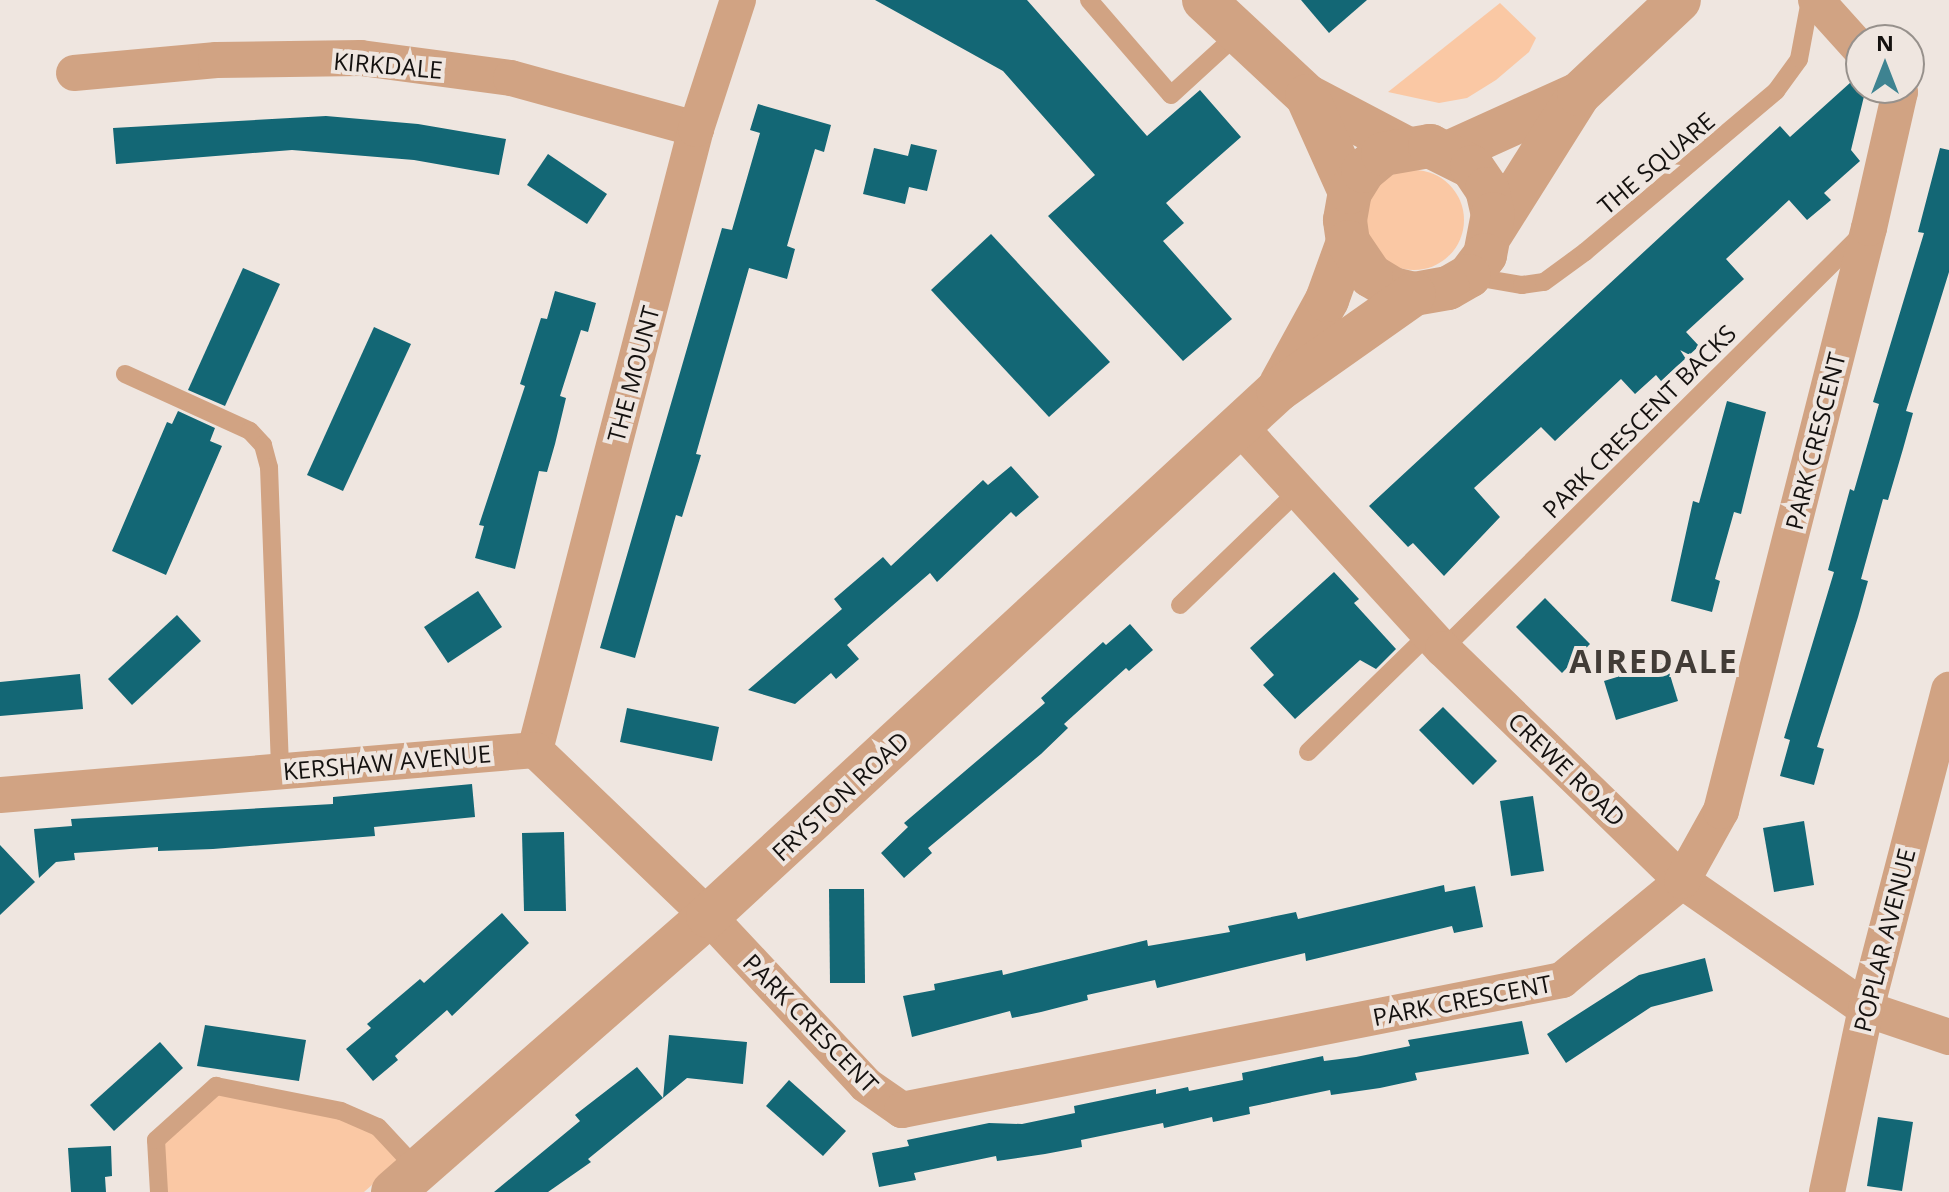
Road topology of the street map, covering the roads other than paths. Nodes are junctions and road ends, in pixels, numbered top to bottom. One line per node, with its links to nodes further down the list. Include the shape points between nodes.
1 (738, 0): 12 (street, THE MOUNT)
2 (1089, 0): 6 (lane, via 1171,95)
3 (1204, 0): 6 (street)
4 (1679, 0): 9 (street)
5 (1813, 0): 7 (street); 19 (lane, THE SQUARE, via 1799,59 1776,91 1585,252 1544,282 1522,285)
6 (1239, 33): 10 (street)
7 (1845, 33)
8 (74, 73): 12 (street, KIRKDALE, via 216,60 361,58 511,78)
9 (1579, 94): 14 (street); 17 (street)
10 (1307, 96): 13 (street); 15 (street)
11 (1897, 104): 16 (street, PARK CRESCENT)
12 (696, 129): 28 (street, THE MOUNT)
13 (1404, 147): 14 (street); 15 (street, via 1363,171)
14 (1450, 152): 17 (street, via 1472,167 1487,189)
15 (1350, 192): 18 (street, FRYSTON ROAD)
16 (1869, 228): 26 (lane, PARK CRESCENT BACKS); 32 (street, PARK CRESCENT, via 1721,811)
17 (1492, 232): 19 (street, via 1485,255)
18 (1348, 242): 20 (street, via 1371,276); 22 (street, FRYSTON ROAD, via 1327,300)
19 (1469, 276): 20 (street, FRYSTON ROAD, via 1448,288)
20 (1414, 294): 22 (street, FRYSTON ROAD)
21 (125, 374): 30 (lane, via 250,431 263,445 269,467)
22 (1278, 390): 23 (street, FRYSTON ROAD)
23 (1240, 427): 24 (street, CREWE ROAD); 33 (street, FRYSTON ROAD)
24 (1298, 491): 25 (lane); 26 (street, CREWE ROAD)
25 (1180, 605)
26 (1436, 642): 29 (lane, PARK CRESCENT BACKS); 32 (street, CREWE ROAD)
27 (1949, 690): 34 (street, POPLAR AVENUE)
28 (535, 750): 30 (street, KERSHAW AVENUE); 33 (street)
29 (1308, 752)
30 (280, 771): 31 (street, KERSHAW AVENUE)
31 (0, 795)
32 (1682, 881): 33 (street, PARK CRESCENT, via 1562,980 902,1110 866,1085); 34 (street, CREWE ROAD)
33 (708, 916): 36 (street, FRYSTON ROAD)
34 (1866, 1009): 35 (street, CREWE ROAD); 38 (street, POPLAR AVENUE)
35 (1949, 1037)
36 (406, 1181): 37 (lane, via 378,1127 341,1111 216,1086 156,1140)
37 (159, 1192)
38 (1827, 1192)

